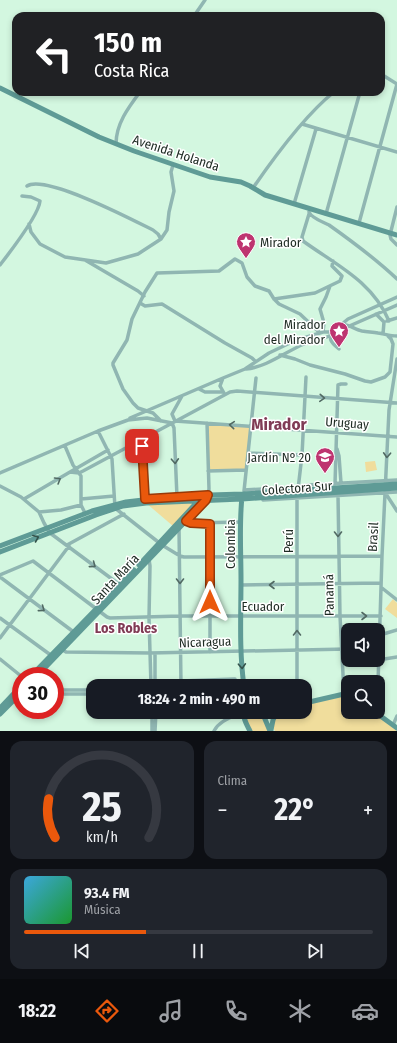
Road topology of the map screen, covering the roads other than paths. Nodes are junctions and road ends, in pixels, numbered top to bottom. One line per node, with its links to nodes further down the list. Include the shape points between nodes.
1 (205, 0): 2 (street)
2 (197, 12)
3 (385, 76): 4 (street)
4 (397, 84): 15 (street)
5 (0, 88): 6 (street, Avenida Holanda)
6 (12, 94)
7 (16, 96): 14 (street, Avenida Holanda)
8 (137, 96): 14 (street, via 117,130)
9 (330, 96): 11 (street)
10 (359, 96): 13 (street)
11 (302, 124): 12 (street); 19 (street)
12 (316, 129): 13 (street); 21 (street)
13 (348, 138): 15 (street); 24 (street)
14 (116, 144): 17 (street, Avenida Holanda)
15 (380, 147): 16 (street); 25 (street)
16 (397, 152)
17 (173, 164): 19 (street, Avenida Holanda, via 216,178 241,182); 29 (street, via 173,196 168,227)
18 (27, 186): 29 (street, via 37,184 55,187 113,210 153,230)
19 (253, 188): 21 (street, Avenida Holanda, via 265,195)
20 (22, 196): 26 (street, via 40,201)
21 (294, 204): 23 (street, Avenida Holanda)
22 (397, 207): 27 (street)
23 (309, 211): 24 (street, Avenida Holanda); 32 (street, via 303,241); 34 (street, via 360,247)
24 (326, 214): 25 (street, Avenida Holanda)
25 (359, 223): 27 (street, Avenida Holanda)
26 (29, 224): 31 (street, via 31,232 43,246 64,256); 33 (street)
27 (390, 233): 28 (street, Avenida Holanda); 30 (street, via 391,239)
28 (397, 235)
29 (161, 239): 31 (street, via 138,254 114,262 101,263)
30 (397, 245)
31 (82, 259): 36 (street)
32 (333, 261): 35 (street, via 332,266 342,278); 40 (street, via 357,279)
33 (0, 265)
34 (397, 279)
35 (330, 286): 38 (street, via 315,293); 49 (street, via 320,309 324,323)
36 (144, 296): 38 (street, via 157,273 219,271 235,259 242,263 250,282 269,291); 39 (street)
37 (397, 297): 40 (street)
38 (274, 299): 49 (street, via 300,314)
39 (140, 303): 57 (street, via 145,306 162,304); 72 (street, via 132,319 127,340 112,365 128,398 138,408)
40 (381, 304): 42 (street); 47 (street)
41 (397, 305): 42 (street)
42 (384, 310): 43 (street); 45 (street)
43 (376, 314): 46 (street); 48 (street)
44 (397, 318): 45 (street)
45 (389, 321): 46 (street)
46 (384, 322): 51 (street)
47 (342, 324): 48 (street); 50 (street, via 335,325)
48 (349, 325): 50 (street); 51 (street, via 363,331)
49 (321, 333): 50 (street); 57 (street, via 294,341)
50 (331, 334): 54 (street, via 330,342); 55 (street)
51 (383, 334): 52 (street)
52 (388, 336): 53 (street); 55 (street, via 393,344 390,372 385,377 371,382 310,365 295,358)
53 (397, 336)
54 (339, 349)
55 (280, 356): 58 (street, via 259,366)
56 (397, 359): 62 (street, Brasil)
57 (255, 361): 58 (street)
58 (245, 369): 60 (street)
59 (306, 377): 68 (street, Perú)
60 (223, 378): 64 (street); 65 (street, via 220,386)
61 (256, 378): 66 (street, Colombia)
62 (395, 379): 70 (street, Brasil)
63 (346, 384): 69 (street, via 338,385)
64 (199, 389): 65 (street, via 205,392); 67 (street)
65 (224, 392): 66 (street); 75 (street)
66 (255, 392): 68 (street); 77 (street, Colombia)
67 (182, 396): 72 (street); 75 (street, via 172,414)
68 (305, 397): 69 (street, one-way to 69); 78 (street, Perú)
69 (338, 399): 70 (street); 80 (street)
70 (390, 403): 71 (street); 81 (street, Brasil)
71 (397, 403)
72 (148, 410): 73 (street); 74 (street)
73 (125, 420): 74 (street, Uruguay); 79 (street)
74 (161, 420): 75 (street, Uruguay)
75 (174, 422): 76 (street, Uruguay); 83 (street); 111 (street, one-way to 111)
76 (207, 423): 77 (street, Uruguay, one-way to 76); 92 (street)
77 (251, 426): 78 (street, Uruguay); 87 (street, Colombia)
78 (303, 430): 80 (street, Uruguay); 89 (street, Perú)
79 (98, 431): 84 (street); 86 (street)
80 (337, 432): 81 (street, Uruguay); 85 (street)
81 (388, 436): 82 (street, Uruguay); 101 (street, Brasil, one-way to 101)
82 (397, 437)
83 (141, 441): 88 (street); 110 (street)
84 (65, 446): 90 (street); 94 (street)
85 (336, 448): 97 (street); 98 (street)
86 (108, 450): 88 (street); 90 (street)
87 (248, 453): 89 (street); 91 (street, Colombia)
88 (111, 455): 95 (street); 106 (street)
89 (302, 455): 104 (street, Perú)
90 (75, 468): 93 (street); 95 (street)
91 (246, 470): 92 (street); 107 (street, Colombia)
92 (208, 471): 112 (street)
93 (70, 472): 95 (street); 108 (street, one-way to 93)
94 (0, 473)
95 (78, 473): 109 (street, via 81,476)
96 (397, 480): 101 (street)
97 (341, 483): 98 (street); 101 (street)
98 (335, 484): 104 (street, via 308,485)
99 (397, 484): 101 (street)
100 (0, 486): 108 (street)
101 (385, 487): 102 (street); 103 (street, Colectora Sur); 104 (street); 105 (street, Colectora Sur); 115 (street); 130 (street, Brasil)
102 (397, 488)
103 (397, 492)
104 (298, 493): 105 (street, Colectora Sur); 107 (street); 107 (street); 133 (street, Perú)
105 (338, 495): 129 (street, Panamá, one-way to 129)
106 (114, 496): 109 (street); 114 (street)
107 (242, 496): 112 (street); 112 (street, via 208,502); 120 (street, Colombia)
108 (24, 499): 116 (street)
109 (81, 499): 113 (street)
110 (145, 499): 111 (street); 114 (street)
111 (178, 499): 112 (street); 114 (street)
112 (203, 500): 119 (street, Santa María); 124 (street, Santa María)
113 (81, 505): 116 (street); 117 (street)
114 (115, 506): 117 (street); 118 (street); 123 (street)
115 (397, 511)
116 (39, 512): 123 (street)
117 (86, 513): 123 (street)
118 (124, 514): 124 (street); 126 (street)
119 (186, 521): 121 (street); 122 (street, Santa María)
120 (241, 522): 121 (street); 132 (street, Colombia)
121 (210, 524): 131 (street)
122 (179, 528): 124 (street, Santa María); 128 (street)
123 (48, 530): 125 (street); 126 (street); 127 (street, one-way to 123)
124 (161, 543): 128 (street); 134 (street, Santa María); 141 (street, Santa María)
125 (0, 546)
126 (68, 546): 135 (street); 141 (street, one-way to 141)
127 (0, 552)
128 (180, 556): 131 (street); 145 (street, one-way to 145)
129 (338, 556): 130 (street); 133 (street); 137 (street, Panamá)
130 (382, 556): 140 (street, Brasil)
131 (211, 557): 132 (street); 146 (street)
132 (241, 557): 133 (street); 138 (street, Colombia)
133 (298, 557): 139 (street, Perú)
134 (149, 559): 141 (street, Santa María); 152 (street)
135 (49, 573): 136 (street, Ecuador, via 33,561); 142 (street); 144 (street, Ecuador)
136 (0, 576): 142 (street)
137 (339, 584): 139 (street); 140 (street); 149 (street, Panamá)
138 (241, 585): 139 (street, one-way to 138); 147 (street, Colombia)
139 (298, 585): 148 (street, Perú)
140 (381, 585): 143 (street); 150 (street, Brasil)
141 (121, 586): 144 (street, Santa María)
142 (29, 600): 154 (street); 157 (street, one-way to 157)
143 (397, 600)
144 (98, 610): 152 (street, Ecuador, via 110,618); 157 (street, Santa María)
145 (180, 616): 146 (street, Ecuador); 152 (street, Ecuador); 166 (street)
146 (210, 616): 147 (street, Ecuador); 164 (street)
147 (241, 616): 148 (street, Ecuador); 163 (street, Colombia)
148 (298, 616): 149 (street, Ecuador); 162 (street, Perú, one-way to 148)
149 (340, 616): 150 (street, Ecuador, one-way to 150); 156 (street, Panamá)
150 (381, 616): 153 (street, Brasil)
151 (0, 618): 154 (street)
152 (149, 618): 165 (street)
153 (381, 623)
154 (10, 626): 159 (street); 167 (street)
155 (397, 630): 158 (street)
156 (341, 632)
157 (76, 633): 161 (street, Santa María); 167 (street, Santa María)
158 (385, 634)
159 (0, 638)
160 (341, 649): 162 (street, Nicaragua)
161 (63, 650): 165 (street, Nicaragua); 167 (street, Santa María)
162 (297, 650): 163 (street, Nicaragua); 178 (street, Perú)
163 (241, 651): 164 (street, Nicaragua); 177 (street, Colombia, one-way to 177)
164 (210, 652): 166 (street, Nicaragua)
165 (153, 653): 166 (street, Nicaragua); 174 (street); 175 (street)
166 (180, 653): 176 (street)
167 (53, 657): 171 (street, Santa María); 172 (street, Santa María)
168 (397, 657): 170 (street)
169 (0, 659): 173 (street)
170 (385, 659)
171 (41, 667)
172 (45, 667)
173 (12, 669)
174 (151, 679)
175 (155, 679)
176 (181, 679)
177 (243, 679)
178 (298, 679)
179 (64, 690): 180 (street)
180 (86, 690)
181 (64, 694): 182 (street)
182 (86, 694)
183 (12, 695): 187 (street)
184 (341, 695): 186 (street)
185 (12, 700): 187 (street)
186 (312, 701)
187 (2, 706): 188 (street)
188 (0, 714)
189 (397, 716): 197 (street)
190 (152, 719): 198 (street)
191 (156, 719): 199 (street)
192 (227, 719): 200 (street)
193 (244, 719): 201 (street)
194 (265, 719): 202 (street)
195 (274, 719): 202 (street)
196 (385, 719): 197 (street)
197 (395, 727)
198 (152, 731)
199 (155, 731)
200 (214, 731)
201 (250, 731)
202 (270, 731)

